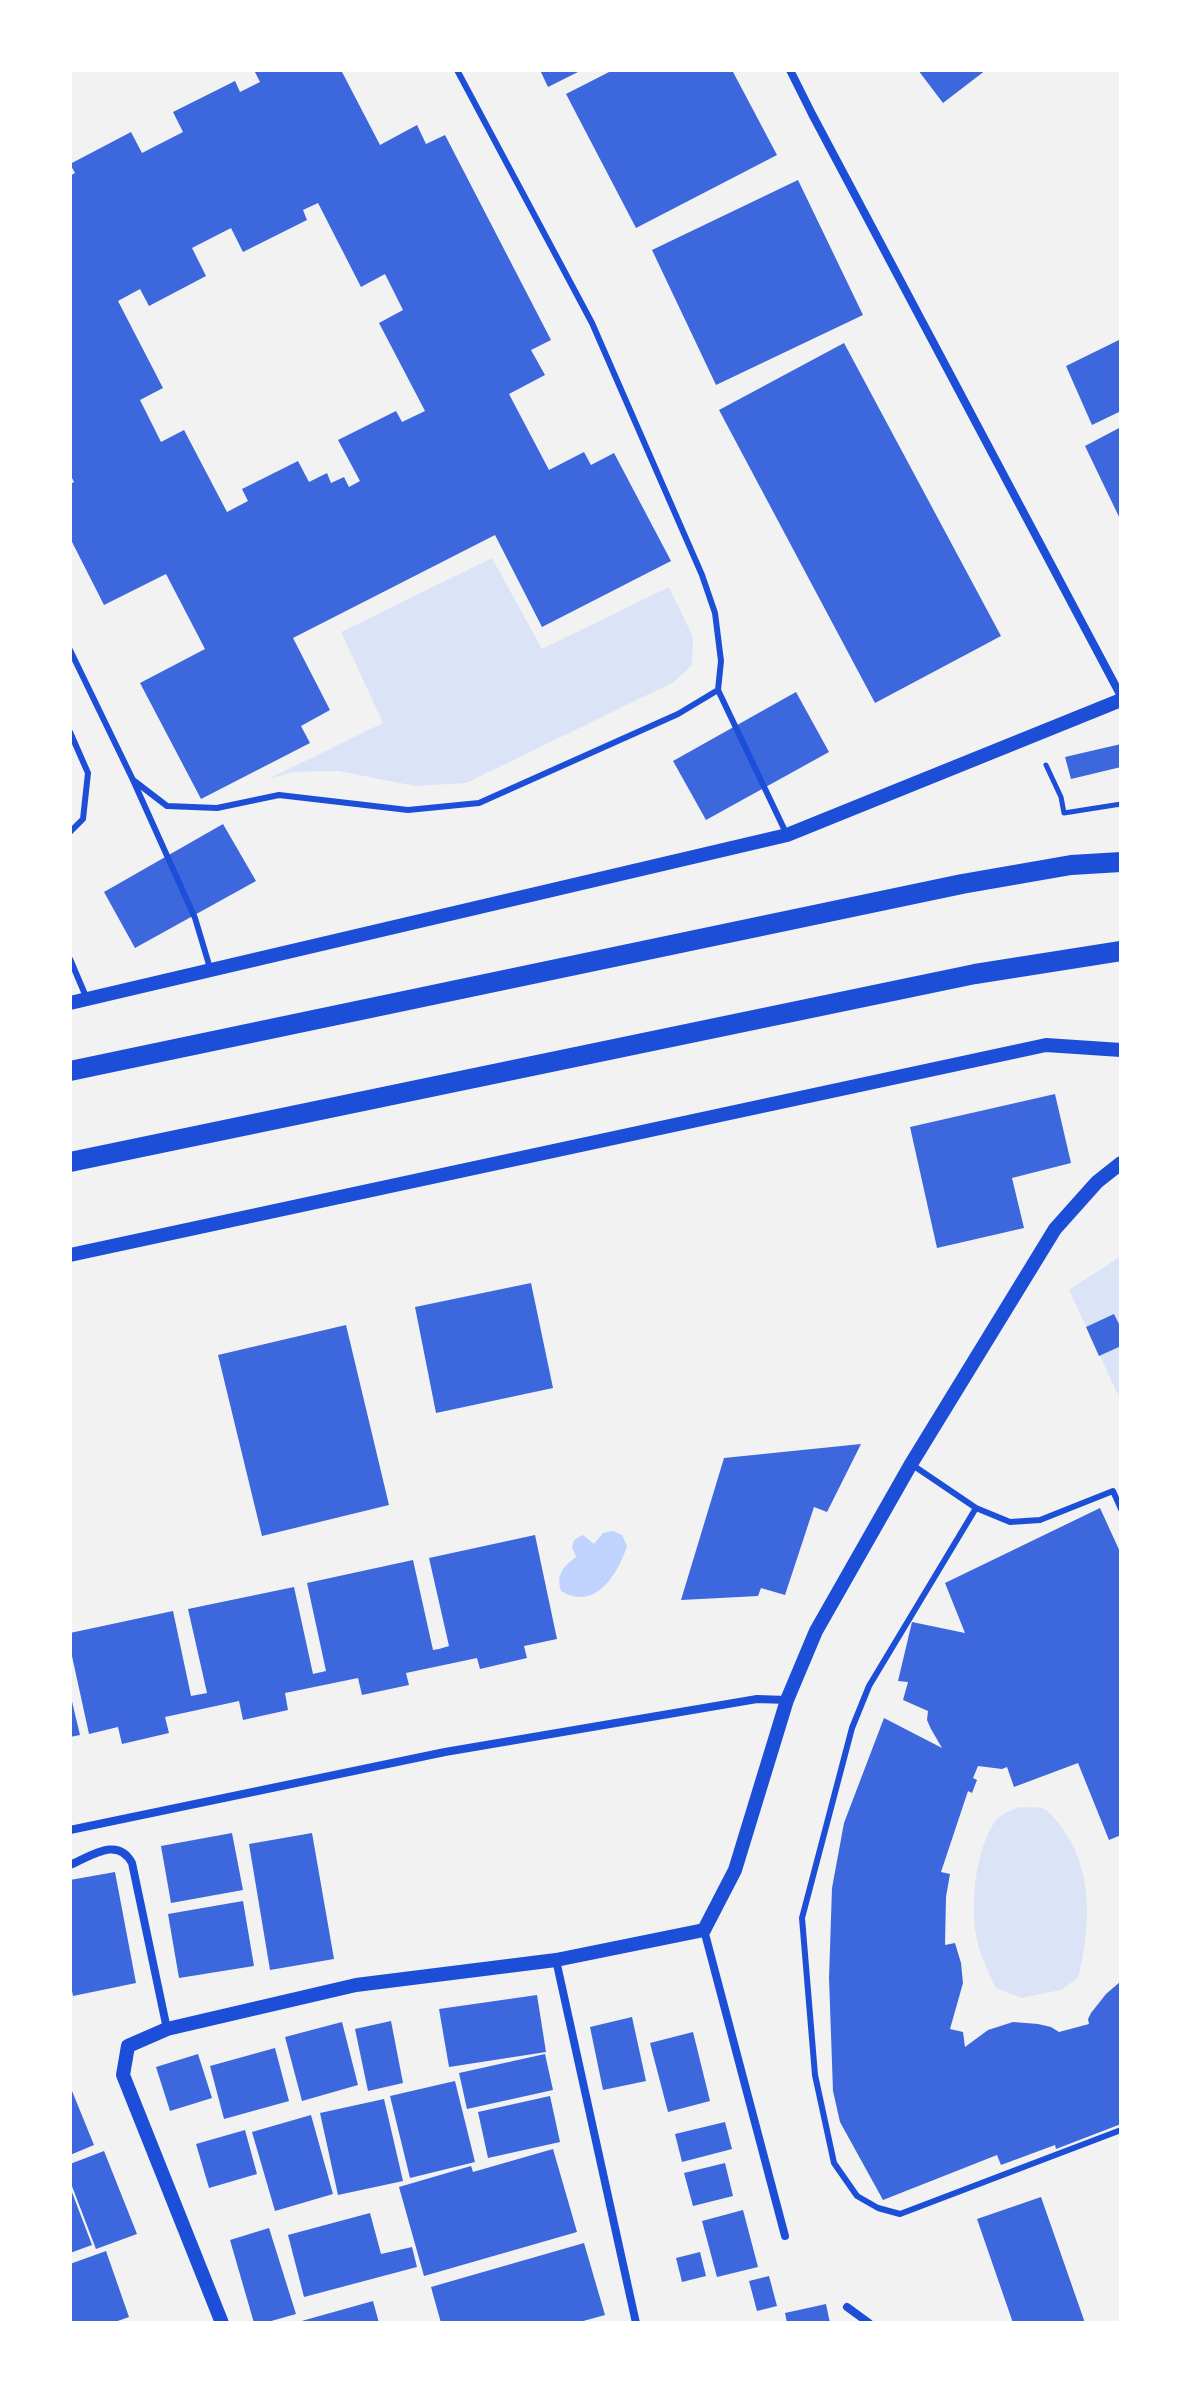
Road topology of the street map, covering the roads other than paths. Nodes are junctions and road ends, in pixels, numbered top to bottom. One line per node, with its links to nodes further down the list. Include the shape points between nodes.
1 (457, 70): 4 (lane, via 592,323 702,575 715,613 721,661)
2 (790, 70): 5 (street)
3 (70, 650): 7 (lane)
4 (718, 690): 7 (lane, via 678,714 479,803 408,810 279,795 217,808 167,806); 9 (lane)
5 (1121, 698): 9 (street)
6 (70, 732): 8 (lane, via 88,773 83,819)
7 (133, 780): 13 (lane, via 195,918)
8 (70, 832)
9 (787, 835): 13 (street)
10 (1121, 862): 17 (main road, via 962,884)
11 (1121, 951): 18 (main road, via 975,974)
12 (70, 959): 14 (lane)
13 (211, 971): 14 (street)
14 (87, 999): 15 (street)
15 (70, 1003)
16 (1121, 1050): 20 (street, via 1046,1045)
17 (70, 1071)
18 (70, 1162)
19 (1121, 1163): 21 (street, via 1055,1229)
20 (70, 1255)
21 (911, 1464): 22 (lane); 24 (street, via 816,1631)
22 (976, 1508): 23 (lane, via 1010,1522 1040,1520 1113,1491); 30 (lane, via 869,1686 837,1776 802,1918 815,2075 834,2163 857,2196 900,2214)
23 (1121, 1509)
24 (787, 1700): 25 (street, via 757,1699 445,1752); 27 (street, via 735,1870)
25 (70, 1830)
26 (70, 1865): 29 (street, via 113,1848 128,1855)
27 (704, 1930): 28 (street); 31 (street)
28 (556, 1960): 29 (street, via 356,1985); 34 (street)
29 (167, 2029): 33 (street, via 128,2046 123,2075)
30 (1121, 2130)
31 (785, 2236)
32 (847, 2307): 35 (street)
33 (222, 2323)
34 (636, 2323)
35 (869, 2323)

